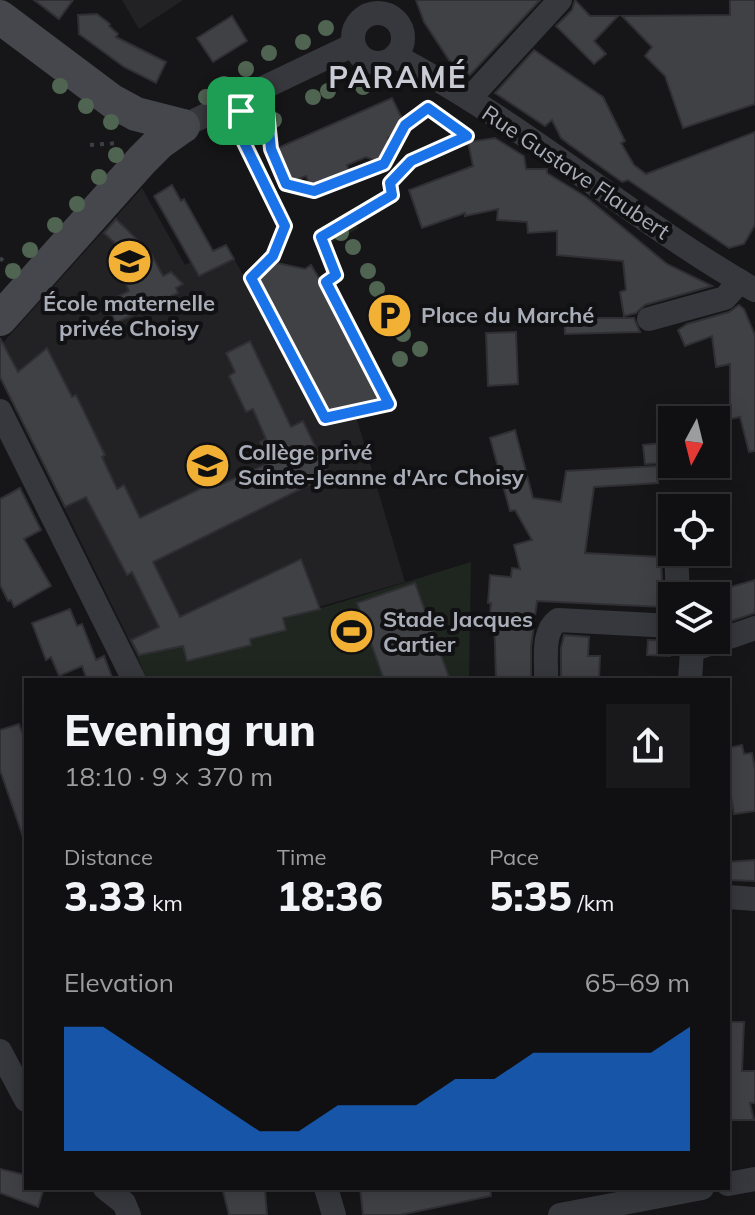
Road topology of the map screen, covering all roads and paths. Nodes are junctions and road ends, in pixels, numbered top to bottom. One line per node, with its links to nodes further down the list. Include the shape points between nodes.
1 (560, 0): 6 (street)
2 (379, 6): 4 (street, via 357,23); 5 (street, via 400,26 402,42)
3 (0, 17): 8 (street, via 112,101 136,114)
4 (353, 45): 5 (street, via 371,62); 7 (street)
5 (395, 56): 6 (street, Rue Gustave Flaubert)
6 (469, 99): 11 (street, Rue Gustave Flaubert)
7 (234, 108): 7 (path, via 285,226 273,256 251,278 325,418 389,404 326,282 336,275 321,237 392,195 390,183 411,161 467,136 428,108 405,125 384,164 314,191 286,184 271,149 266,101); 8 (street)
8 (183, 126): 12 (street, via 142,160)
9 (119, 143): 10 (path)
10 (90, 145)
11 (748, 286): 13 (street, via 725,298)
12 (3, 311)
13 (649, 319)
14 (0, 411): 19 (street)
15 (658, 625): 20 (street, via 558,620 547,637)
16 (755, 628): 17 (street)
17 (730, 634)
18 (689, 654): 21 (street)
19 (133, 678)
20 (546, 678)
21 (690, 678)
22 (730, 897): 23 (street)
23 (755, 899)
24 (0, 1051): 25 (street)
25 (24, 1096)
26 (755, 1179): 27 (street)
27 (730, 1184)
28 (108, 1190): 31 (street, via 124,1203)
29 (327, 1190): 32 (street)
30 (686, 1196): 33 (street)
31 (129, 1215)
32 (334, 1215)
33 (560, 1215)

